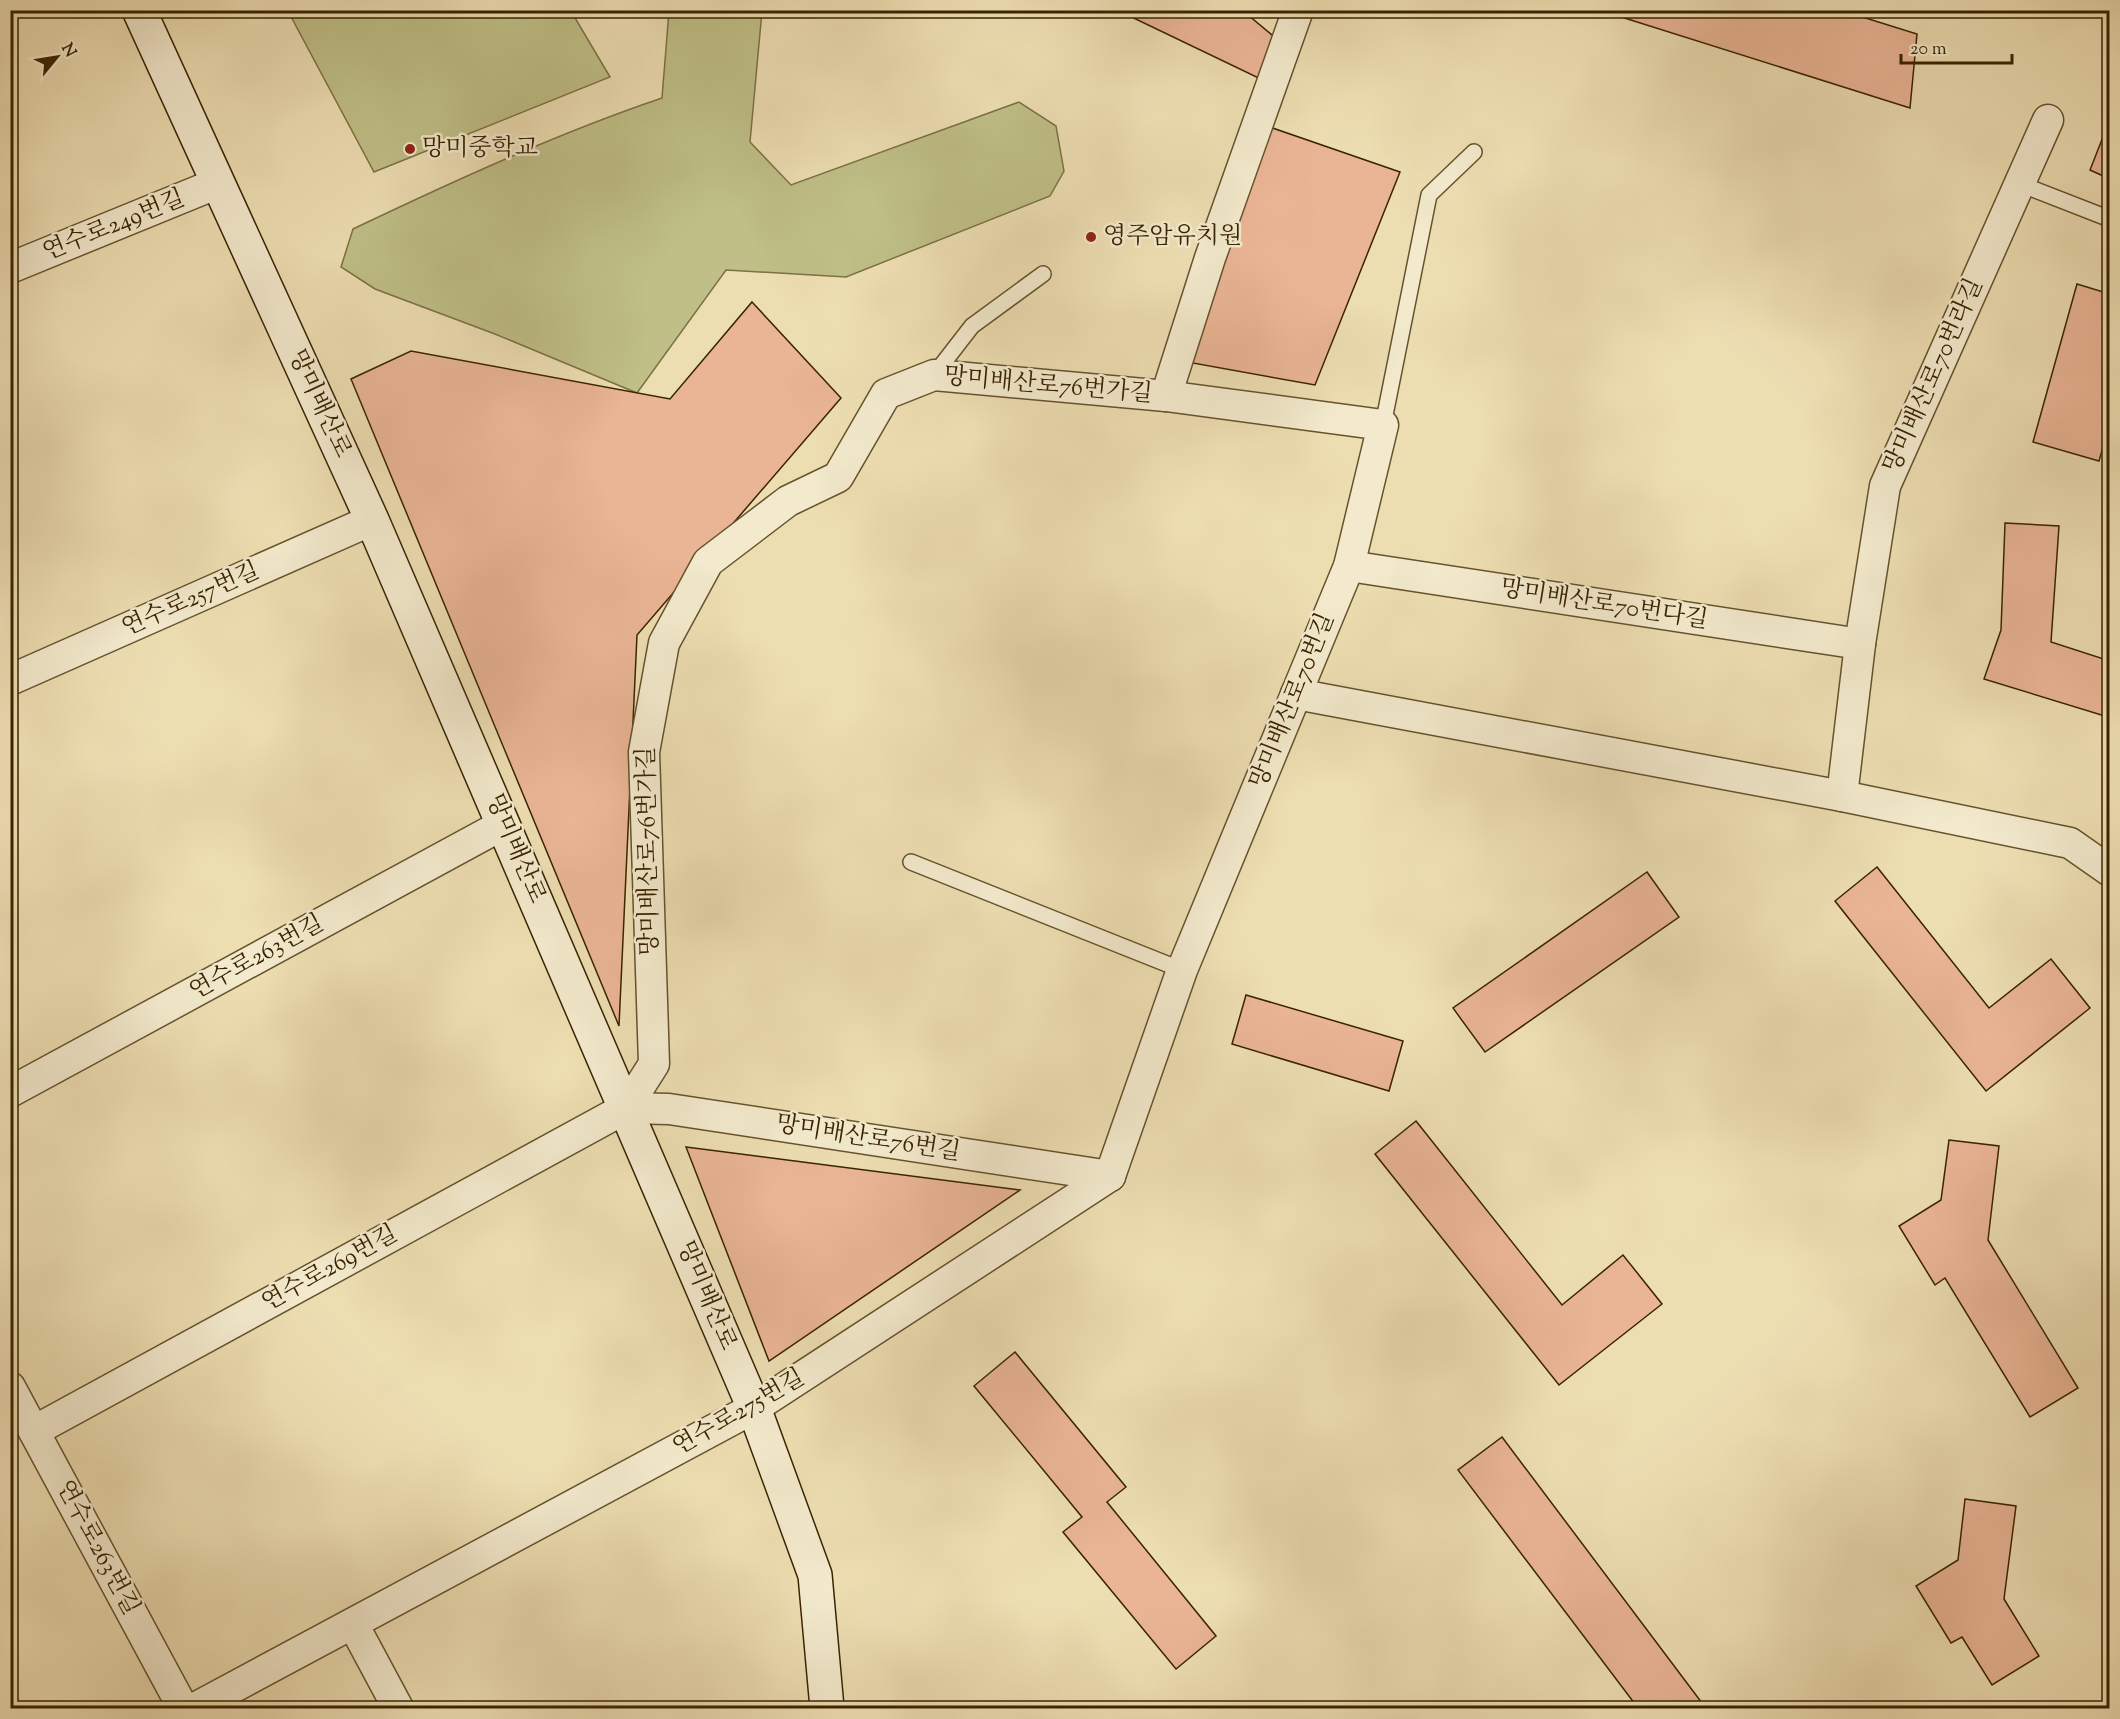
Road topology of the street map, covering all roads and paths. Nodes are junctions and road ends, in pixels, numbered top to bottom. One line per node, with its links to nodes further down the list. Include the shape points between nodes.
1 (139, 10): 5 (street, 망미배산로)
2 (1298, 10): 11 (street, via 1210,258)
3 (2048, 120): 6 (street, 망미배산로70번라길)
4 (1474, 152): 12 (lane, via 1429,195)
5 (218, 183): 8 (street, 연수로249번길); 13 (street, 망미배산로)
6 (2020, 184): 7 (lane); 15 (street, 망미배산로70번라길, via 1885,486)
7 (2109, 219)
8 (10, 268)
9 (1043, 274): 10 (lane, via 972,326)
10 (934, 375): 11 (street, 망미배산로76번가길); 24 (street, 망미배산로76번가길, via 886,394 838,477 788,501 708,562 664,643 644,752 654,1064)
11 (1166, 396): 12 (street, 망미배산로76번가길)
12 (1383, 425): 14 (street, 망미배산로70번길)
13 (372, 520): 16 (street, 연수로257번길); 19 (street, 망미배산로)
14 (1349, 566): 15 (street, 망미배산로70번다길); 17 (street, 망미배산로70번길)
15 (1860, 644): 18 (street, 망미배산로70번라길)
16 (10, 680)
17 (1296, 694): 18 (street); 22 (street, 망미배산로70번길)
18 (1842, 795): 21 (street, via 2070,843)
19 (504, 824): 23 (street, 연수로263번길); 24 (street, 망미배산로)
20 (911, 861): 22 (lane)
21 (2109, 871)
22 (1182, 970): 25 (street, 망미배산로70번길)
23 (10, 1092)
24 (626, 1108): 25 (street, 망미배산로76번길, via 669,1109); 27 (street, 망미배산로); 28 (street, 연수로269번길)
25 (1110, 1176): 27 (street, 연수로275번길)
26 (10, 1387): 28 (street, 연수로263번길)
27 (754, 1408): 29 (street, 연수로275번길); 33 (street, 망미배산로, via 815,1575)
28 (34, 1431): 30 (street, 연수로263번길)
29 (353, 1624): 31 (street, 연수로275번길); 32 (street)
30 (183, 1708)
31 (195, 1708)
32 (398, 1708)
33 (827, 1708)

